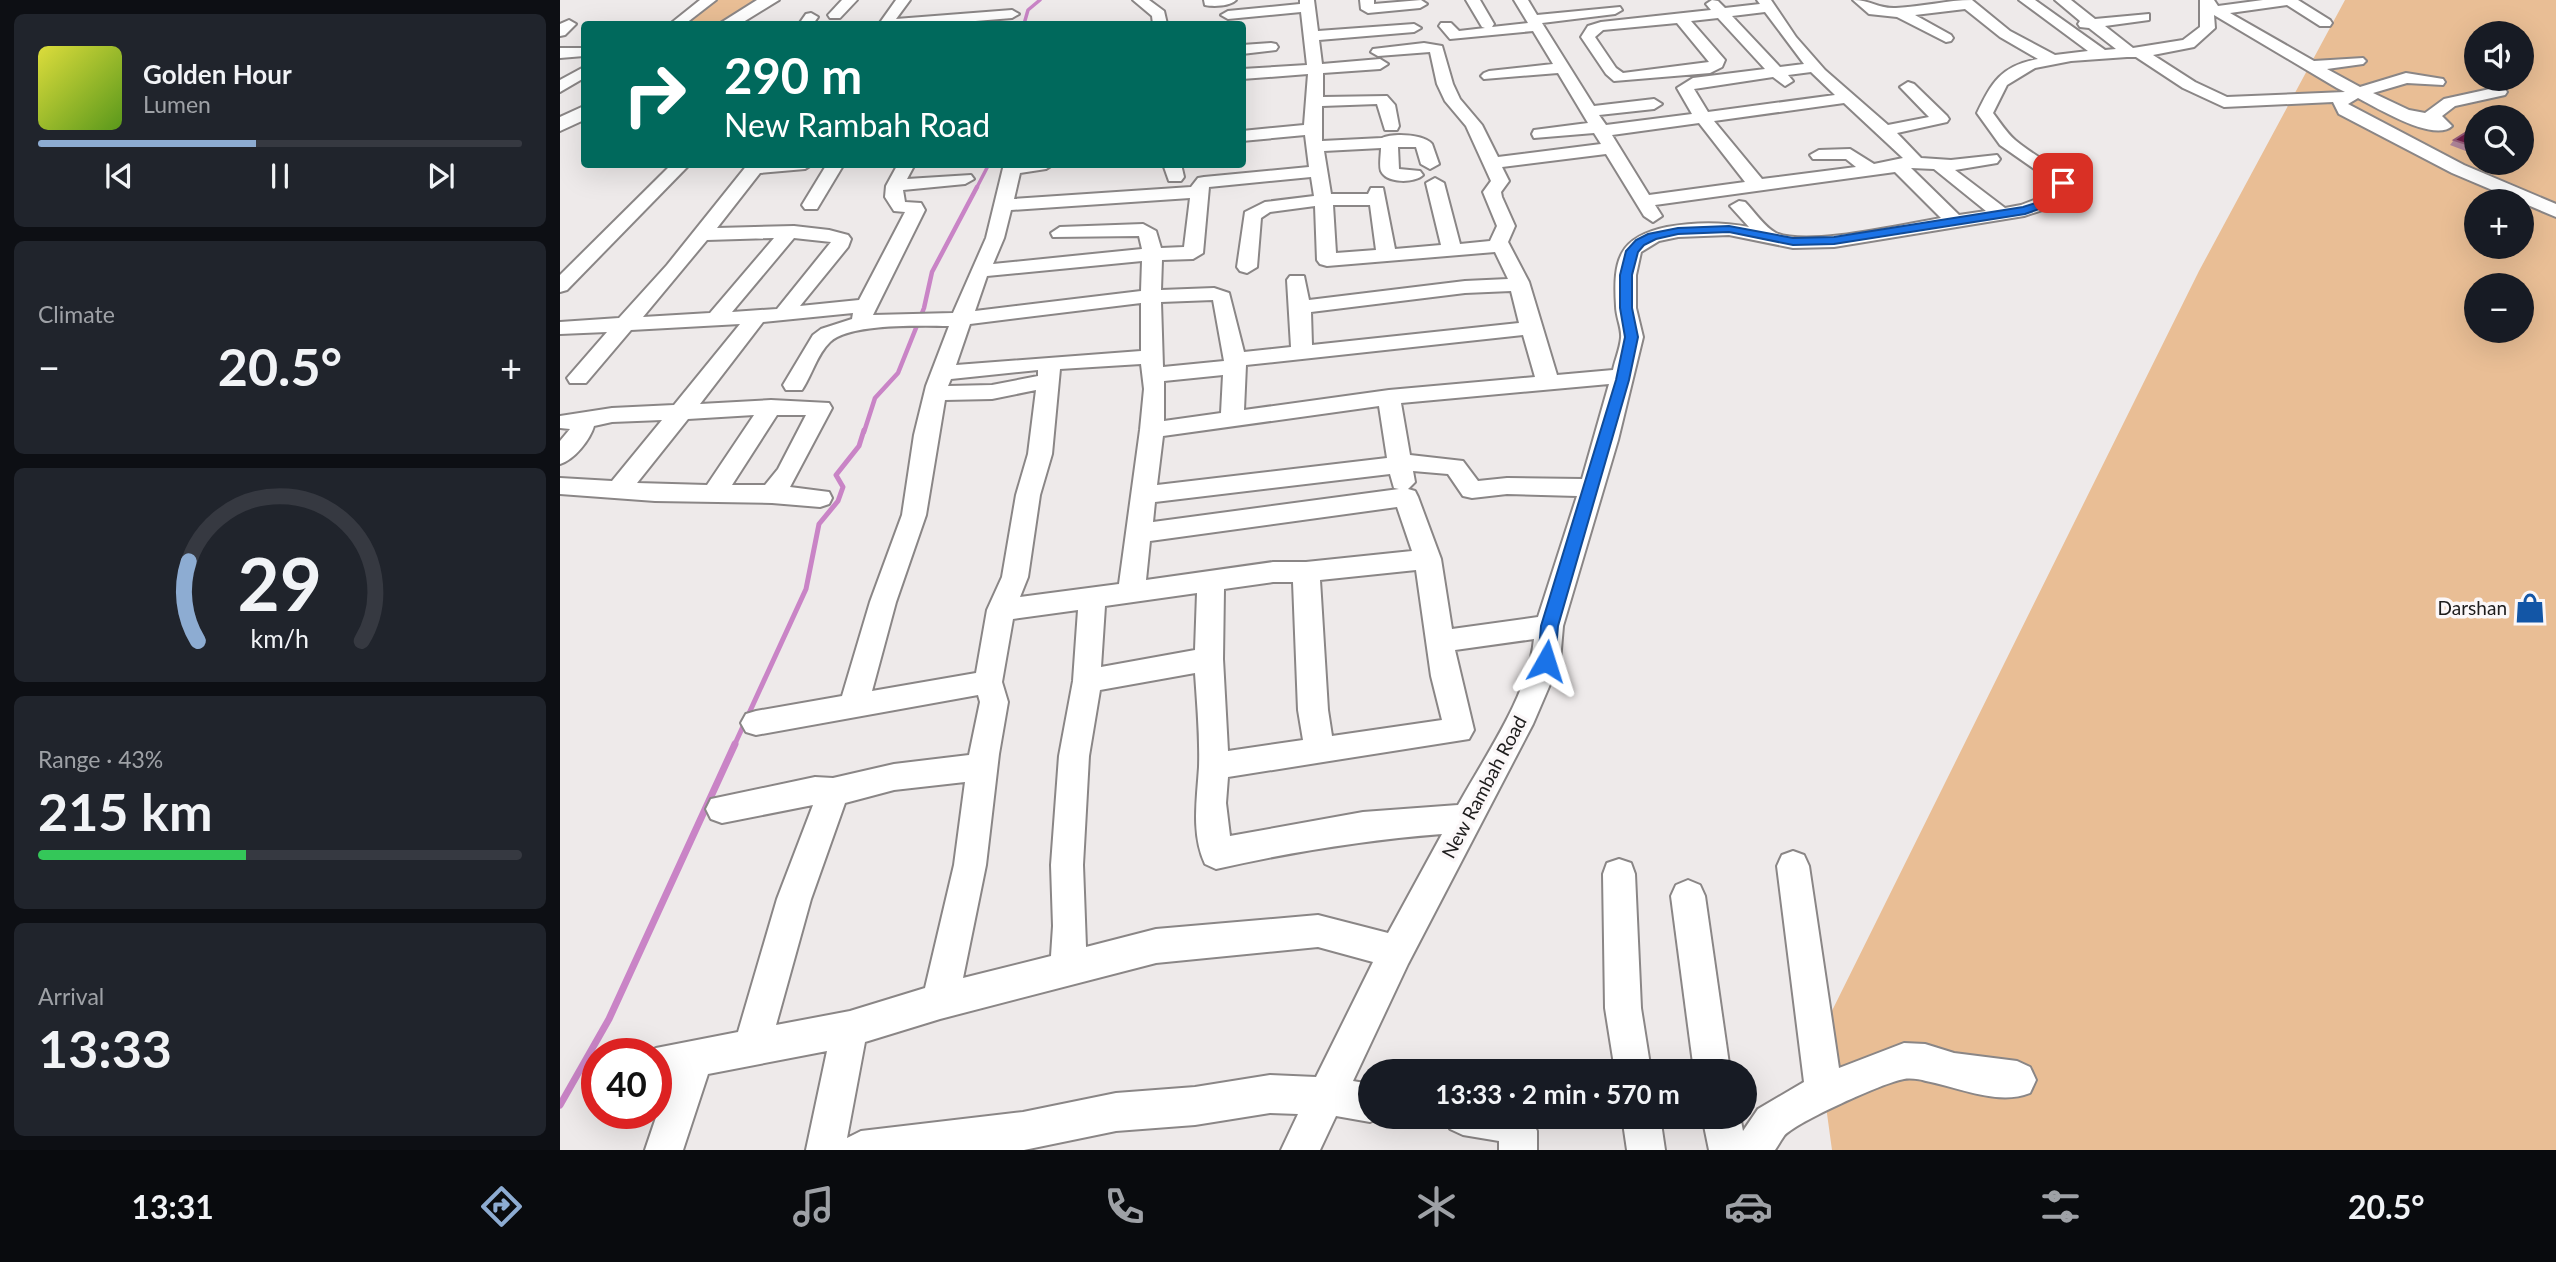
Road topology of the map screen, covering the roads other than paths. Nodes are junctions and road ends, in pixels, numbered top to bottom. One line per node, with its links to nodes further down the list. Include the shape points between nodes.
1 (709, 0): 33 (street)
2 (770, 0): 34 (main road)
3 (782, 0): 35 (main road)
4 (850, 0): 26 (street)
5 (903, 0): 36 (street)
6 (1140, 0): 38 (street, via 1159,14)
7 (1229, 0): 16 (street)
8 (1367, 0): 18 (street, via 1368,9)
9 (1473, 0): 41 (street)
10 (1583, 0): 25 (street)
11 (1710, 0): 22 (street)
12 (1860, 0): 23 (street, via 1874,11)
13 (2062, 0): 39 (street)
14 (2028, 1): 19 (street, via 2002,6); 43 (street)
15 (2288, 1): 21 (street); 40 (street)
16 (1210, 2)
17 (1767, 3): 22 (street); 63 (street)
18 (1419, 4)
19 (1968, 4): 23 (street); 57 (street, via 2005,34)
20 (1661, 5): 25 (street)
21 (2211, 5): 47 (street); 49 (street, via 2209,25)
22 (1721, 12): 31 (street); 64 (street)
23 (1899, 12): 48 (street)
24 (1012, 13): 28 (street)
25 (1529, 13): 42 (street, via 1455,36); 59 (street)
26 (835, 15)
27 (1227, 15): 30 (street)
28 (949, 17): 37 (street)
29 (2144, 17): 32 (street)
30 (1307, 18): 45 (street); 70 (street)
31 (1681, 18): 31 (street, via 1717,60 1715,66 1620,78 1588,37 1592,29 1601,26)
32 (2115, 20): 39 (street); 46 (street)
33 (681, 21)
34 (733, 21)
35 (746, 21)
36 (888, 21)
37 (918, 21)
38 (1160, 21)
39 (2094, 23): 43 (street); 55 (street)
40 (2325, 23)
41 (1487, 24)
42 (1446, 26)
43 (2063, 26): 56 (street)
44 (1414, 28): 45 (street)
45 (1374, 31): 60 (street)
46 (2133, 31)
47 (2260, 36): 49 (street); 61 (street)
48 (1946, 38)
49 (2195, 39): 55 (street, New Rambah Road)
50 (1271, 47): 51 (street)
51 (1246, 50)
52 (581, 52): 53 (street)
53 (560, 53)
54 (581, 54): 62 (street)
55 (2136, 54): 56 (street, New Rambah Road); 76 (street, via 2224,102)
56 (2103, 55): 57 (street, New Rambah Road)
57 (2050, 59): 118 (street, New Rambah Road, via 2008,75 1990,92 1986,113 2007,142 2063,183 2067,191 2048,204)
58 (1501, 62): 59 (street)
59 (1559, 62): 67 (street); 81 (street)
60 (1380, 64): 70 (street); 95 (street, via 1424,47 1437,49 1445,84)
61 (2314, 66): 68 (street); 68 (street, via 2365,65)
62 (560, 67)
63 (1816, 67): 64 (street); 78 (street)
64 (1777, 73): 77 (street); 83 (street, via 1689,85 1686,91)
65 (581, 74): 72 (street)
66 (1246, 75): 70 (street)
67 (1489, 76)
68 (2329, 76): 76 (street)
69 (2437, 82): 76 (street, via 2409,78)
70 (1315, 85): 73 (street); 87 (street, via 1381,99); 91 (street)
71 (1908, 86): 88 (street, via 1941,119)
72 (560, 87)
73 (1259, 89)
74 (1765, 92): 77 (street)
75 (2500, 92): 84 (street, via 2450,103)
76 (2353, 95): 84 (street); 117 (street, via 2340,104 2345,111 2458,169)
77 (1791, 98): 78 (street); 83 (street)
78 (1846, 98): 88 (street)
79 (1654, 104): 81 (street)
80 (581, 107): 85 (main road)
81 (1589, 111): 86 (street)
82 (581, 113): 85 (main road)
83 (1703, 117): 86 (street); 110 (street)
84 (2427, 118)
85 (561, 123)
86 (1600, 129): 89 (street); 92 (street)
87 (1394, 130): 91 (street); 96 (street, via 1423,142); 106 (street, via 1391,171)
88 (1885, 131): 97 (street, via 1911,152 1913,157)
89 (1540, 134)
90 (1246, 136): 91 (street)
91 (1313, 137): 105 (street)
92 (1611, 148): 95 (street); 113 (street)
93 (1819, 155): 104 (street, via 1850,153)
94 (1991, 159): 97 (street, via 1951,165)
95 (1493, 163): 125 (street, via 1500,181 1493,197 1506,226)
96 (1430, 164)
97 (1904, 164): 104 (street); 119 (street)
98 (678, 168): 134 (street)
99 (755, 168): 123 (street)
100 (834, 168): 114 (street)
101 (904, 168): 109 (street)
102 (1012, 168): 115 (street)
103 (1942, 168): 118 (street)
104 (1871, 170): 110 (street)
105 (1318, 171): 111 (street, via 1215,179 1200,186); 112 (street)
106 (1414, 175)
107 (965, 179): 109 (street)
108 (1435, 183): 126 (street)
109 (896, 186): 138 (street, via 896,204 916,210)
110 (1758, 186): 113 (street)
111 (1199, 192): 115 (street); 127 (street)
112 (1323, 200): 129 (street, via 1378,196); 129 (street, via 1327,260); 130 (street, via 1265,207 1252,216)
113 (1644, 201): 122 (street)
114 (811, 205)
115 (1003, 205): 131 (street, via 995,238)
116 (1740, 206): 124 (street)
117 (2556, 211)
118 (2002, 214): 119 (street, New Rambah Road)
119 (1955, 221): 124 (street, New Rambah Road, via 1822,242)
120 (788, 233): 123 (street); 139 (street, via 833,235 841,243); 142 (street)
121 (1060, 233): 128 (street, via 1143,230 1149,234)
122 (1664, 233): 124 (street, New Rambah Road, via 1729,229); 150 (street, New Rambah Road, via 1640,242 1632,251 1626,308 1632,337)
123 (701, 234): 143 (street)
124 (1768, 237)
125 (1498, 244): 126 (street); 133 (street)
126 (1452, 249): 129 (street)
127 (1193, 253): 128 (street); 135 (street)
128 (1152, 254): 131 (street); 136 (street)
129 (1386, 255)
130 (1247, 267)
131 (979, 271): 141 (street)
132 (1297, 280): 137 (street)
133 (1520, 285): 137 (street); 145 (street)
134 (560, 286)
135 (1200, 294): 136 (street); 147 (street, via 1224,300)
136 (1152, 296): 141 (street); 148 (street)
137 (1300, 307): 146 (street)
138 (864, 313): 139 (street); 141 (street, via 900,320); 154 (street, via 849,329 832,331 820,339)
139 (783, 314): 140 (street)
140 (757, 317): 142 (street); 157 (street)
141 (962, 319): 152 (street)
142 (715, 320): 143 (street)
143 (625, 325): 144 (street); 151 (street)
144 (560, 328)
145 (1532, 328): 146 (street); 153 (street)
146 (1302, 352): 147 (street)
147 (1235, 364): 148 (street); 158 (street)
148 (1153, 366): 149 (street); 160 (street)
149 (1049, 371): 152 (street, via 992,393 969,395); 177 (street, via 1040,454 1028,495 1015,577)
150 (1623, 376): 153 (street); 164 (street, New Rambah Road)
151 (578, 378)
152 (939, 382): 183 (street, via 914,515)
153 (1548, 382): 155 (street)
154 (794, 384)
155 (1389, 397): 158 (street); 162 (street)
156 (771, 407): 157 (street); 166 (street); 167 (street, via 821,410)
157 (681, 412): 159 (street); 165 (street)
158 (1231, 419): 160 (street)
159 (569, 422): 161 (street, via 583,425)
160 (1152, 430): 168 (street)
161 (560, 456)
162 (1400, 465): 164 (street, via 1449,464 1472,490); 168 (street); 169 (street)
163 (560, 486): 165 (street)
164 (1591, 488): 178 (street, New Rambah Road)
165 (618, 491): 166 (street)
166 (714, 494): 167 (street)
167 (772, 494): 170 (street)
168 (1143, 495): 171 (street)
169 (1406, 496): 171 (street); 172 (street)
170 (821, 498)
171 (1139, 533): 175 (street)
172 (1427, 559): 173 (street); 179 (street)
173 (1306, 572): 174 (street); 185 (street, via 1313,710)
174 (1211, 580): 175 (street); 180 (street)
175 (1131, 592): 176 (street)
176 (1093, 598): 177 (street); 181 (street)
177 (1001, 610): 182 (street)
178 (1549, 626): 179 (street); 190 (street, New Rambah Road, via 1546,661)
179 (1442, 641): 185 (street, via 1445,676 1459,730)
180 (1209, 659): 181 (street); 186 (street)
181 (1087, 681): 195 (street, via 1074,756)
182 (988, 682): 183 (street); 187 (street, via 994,702)
183 (853, 706): 184 (street)
184 (757, 723)
185 (1320, 749): 186 (street)
186 (1214, 765): 190 (street, via 1210,803 1216,854 1363,826)
187 (982, 767): 188 (street, via 894,777); 196 (street, via 970,865)
188 (833, 792): 189 (street, via 815,791); 198 (street, via 794,899)
189 (722, 809)
190 (1469, 818): 194 (street, New Rambah Road)
191 (1793, 866): 204 (street)
192 (1619, 874): 199 (street, via 1623,1007)
193 (1688, 896): 200 (street)
194 (1396, 951): 195 (street, via 1318,931 1156,946); 205 (street, New Rambah Road)
195 (1067, 969): 196 (street)
196 (940, 1001): 197 (street)
197 (850, 1029): 198 (street); 211 (street)
198 (751, 1049): 201 (street)
199 (1631, 1059)
200 (1711, 1059)
201 (694, 1060): 202 (street); 210 (street)
202 (672, 1063)
203 (2017, 1080): 204 (street, via 1904,1061)
204 (1825, 1092): 217 (street, via 1771,1122)
205 (1326, 1096): 206 (street); 212 (street, via 1270,1094); 213 (street, New Rambah Road)
206 (1358, 1101)
207 (1514, 1129): 214 (street)
208 (1643, 1129): 215 (street)
209 (1724, 1129): 216 (street)
210 (664, 1150)
211 (825, 1150)
212 (861, 1150)
213 (1300, 1150)
214 (1518, 1150)
215 (1646, 1150)
216 (1728, 1150)
217 (1753, 1150)

